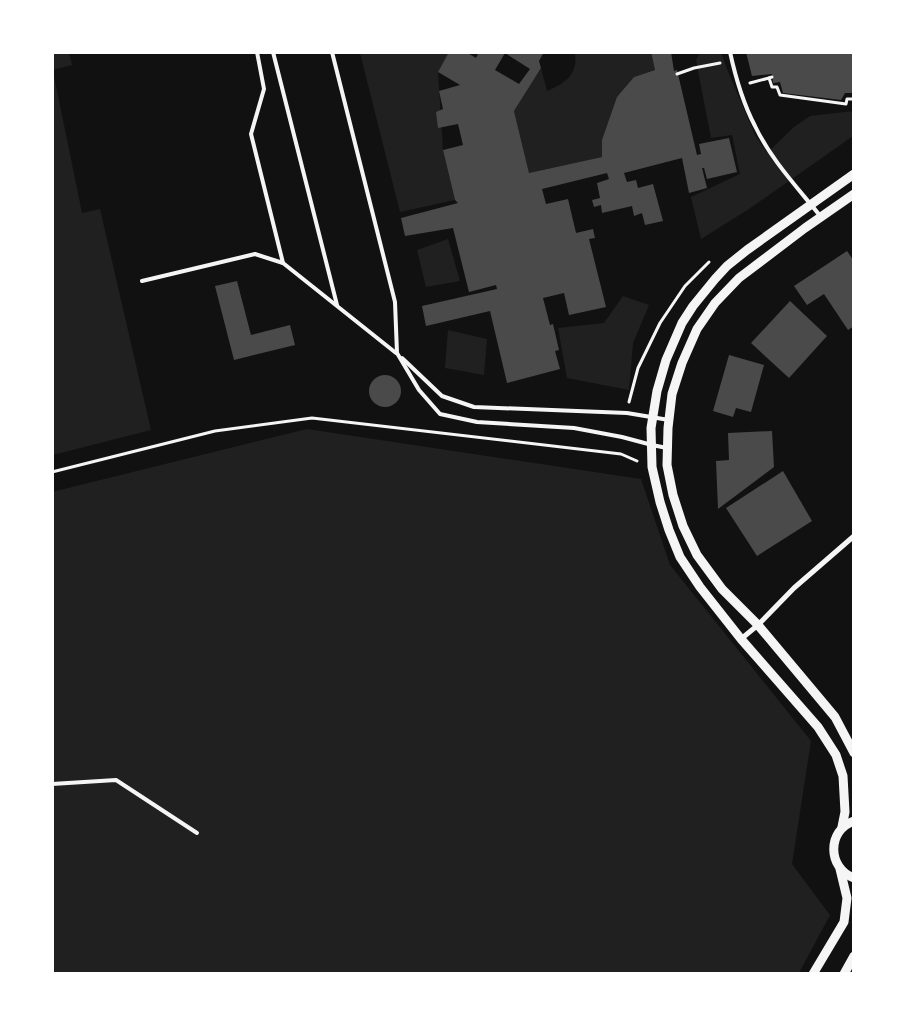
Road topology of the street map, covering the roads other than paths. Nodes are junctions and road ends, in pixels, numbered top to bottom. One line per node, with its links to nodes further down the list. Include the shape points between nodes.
1 (257, 52): 9 (lane, via 264,90 252,134)
2 (273, 52): 11 (lane)
3 (332, 52): 12 (lane, via 395,302)
4 (730, 52): 7 (lane, via 754,126 772,156)
5 (854, 174): 7 (street)
6 (854, 194): 8 (street)
7 (811, 204): 8 (lane); 13 (street, via 727,266 694,306 682,323 666,360)
8 (821, 217): 14 (street, via 739,278 714,303 697,329 682,363 672,394)
9 (283, 262): 10 (lane, via 255,254); 11 (lane)
10 (142, 281)
11 (338, 306): 12 (lane)
12 (397, 354): 13 (lane, via 442,396 474,407); 15 (lane, via 419,390 440,414 477,422 574,428)
13 (653, 417): 14 (lane); 15 (street)
14 (669, 420): 16 (street)
15 (652, 445): 16 (lane); 19 (street, via 652,467 660,502 680,557)
16 (667, 448): 18 (street, via 673,495 697,555 722,589)
17 (854, 536): 18 (street, via 794,588)
18 (758, 626): 19 (street); 20 (street, via 835,717)
19 (741, 639): 23 (street, via 818,727 836,755 843,776 845,812)
20 (854, 753)
21 (52, 784): 24 (lane, via 116,780)
22 (854, 821): 23 (street)
23 (842, 827): 25 (street, via 833,852)
24 (197, 832)
25 (840, 869): 26 (street); 28 (street, via 847,898 844,922)
26 (854, 878)
27 (854, 956): 29 (street)
28 (813, 974)
29 (844, 974)

